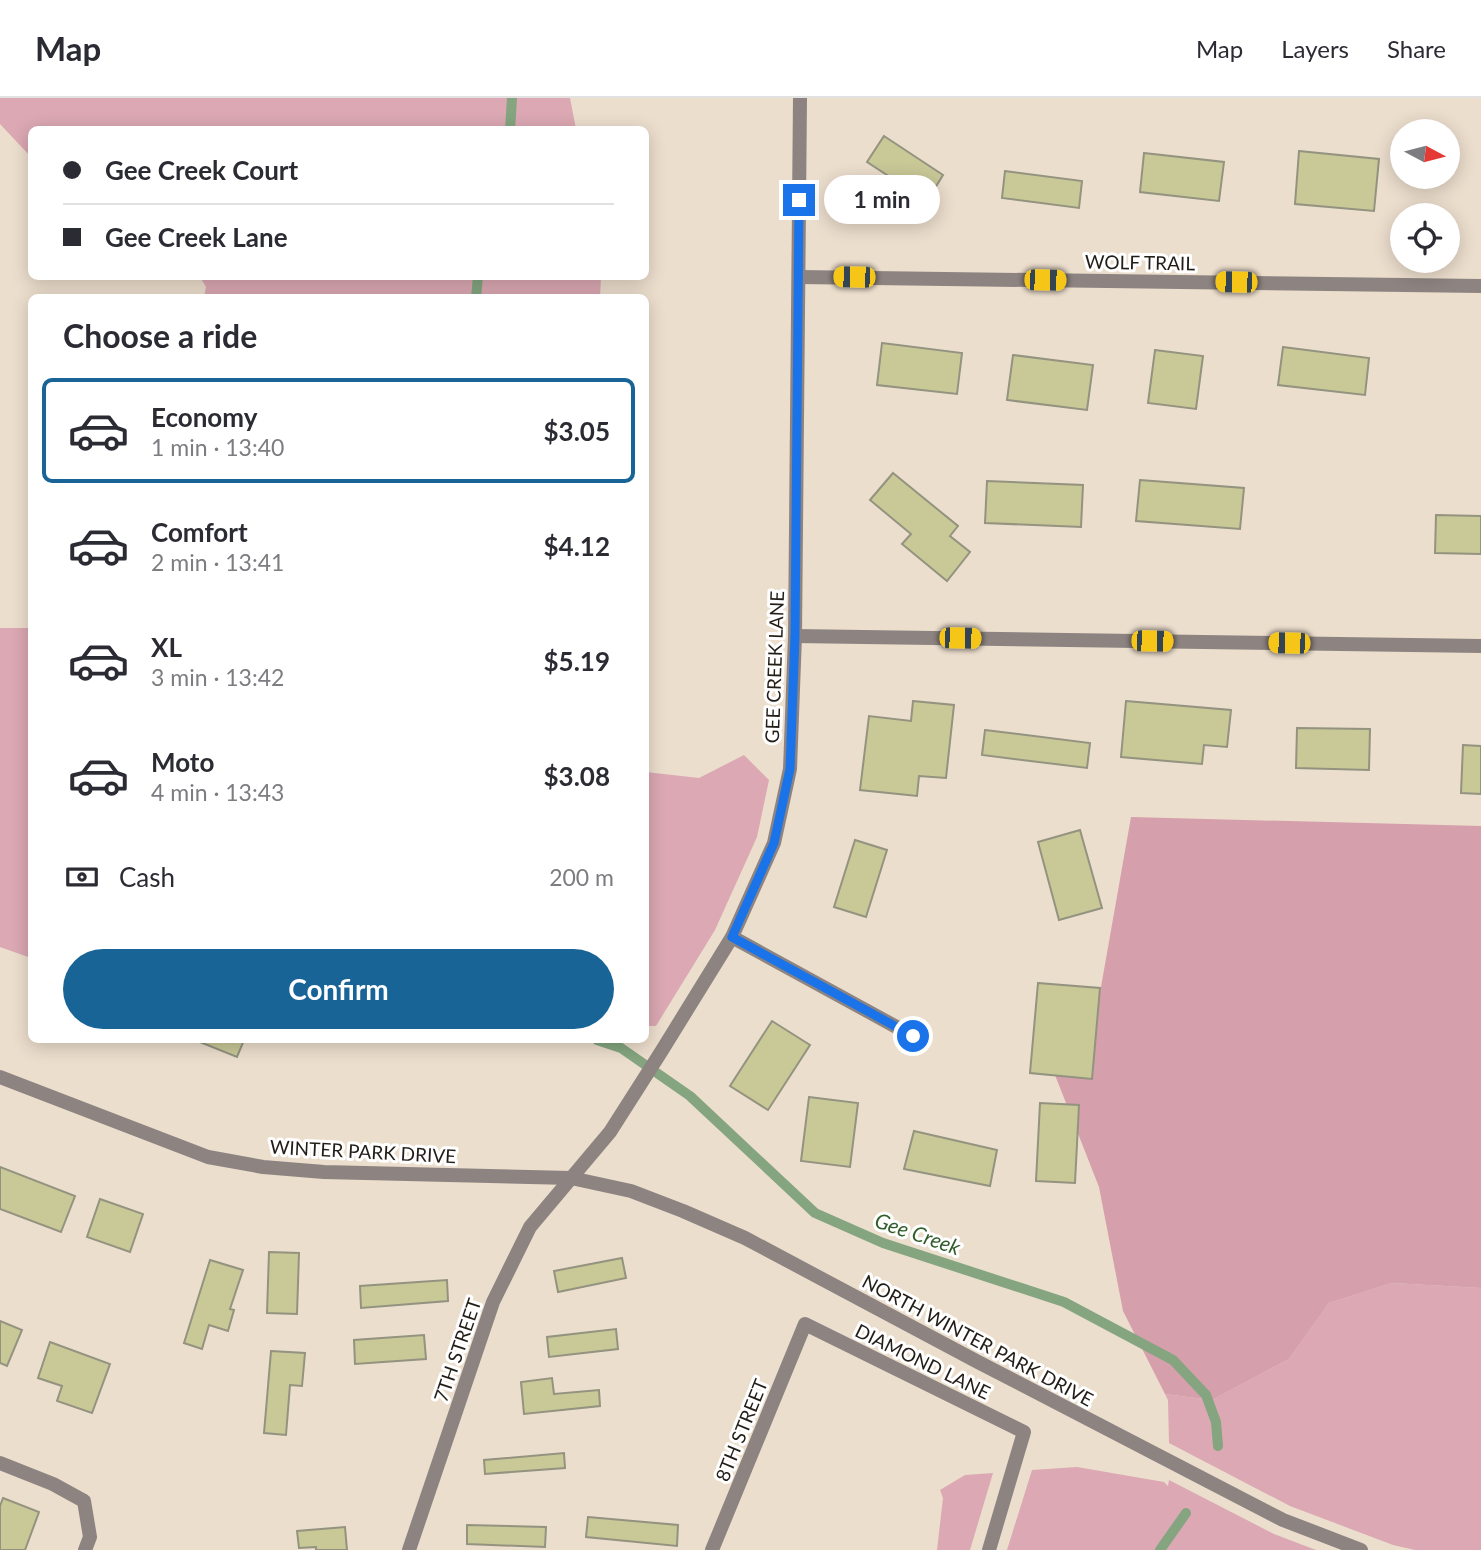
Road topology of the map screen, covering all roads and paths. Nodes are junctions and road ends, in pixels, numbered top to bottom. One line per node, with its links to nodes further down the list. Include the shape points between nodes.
1 (800, 98): 2 (street, GEE CREEK LANE)
2 (799, 277): 3 (street, WOLF TRAIL); 4 (street, GEE CREEK LANE)
3 (1481, 286)
4 (795, 636): 5 (street); 6 (street, GEE CREEK LANE, via 790,769 774,843)
5 (1481, 646)
6 (732, 937): 7 (street); 9 (street, GEE CREEK LANE, via 610,1132)
7 (913, 1036)
8 (0, 1077): 9 (street, WINTER PARK DRIVE, via 208,1157 263,1167)
9 (571, 1178): 13 (street, 7TH STREET, via 530,1227 493,1302); 16 (street, NORTH WINTER PARK DRIVE, via 631,1191 745,1238 1283,1520)
10 (805, 1324): 14 (street, 8TH STREET); 15 (street, DIAMOND LANE, via 1024,1432)
11 (0, 1463): 12 (street, via 84,1501 90,1537)
12 (85, 1550)
13 (409, 1550)
14 (712, 1550)
15 (989, 1550)
16 (1361, 1550)

